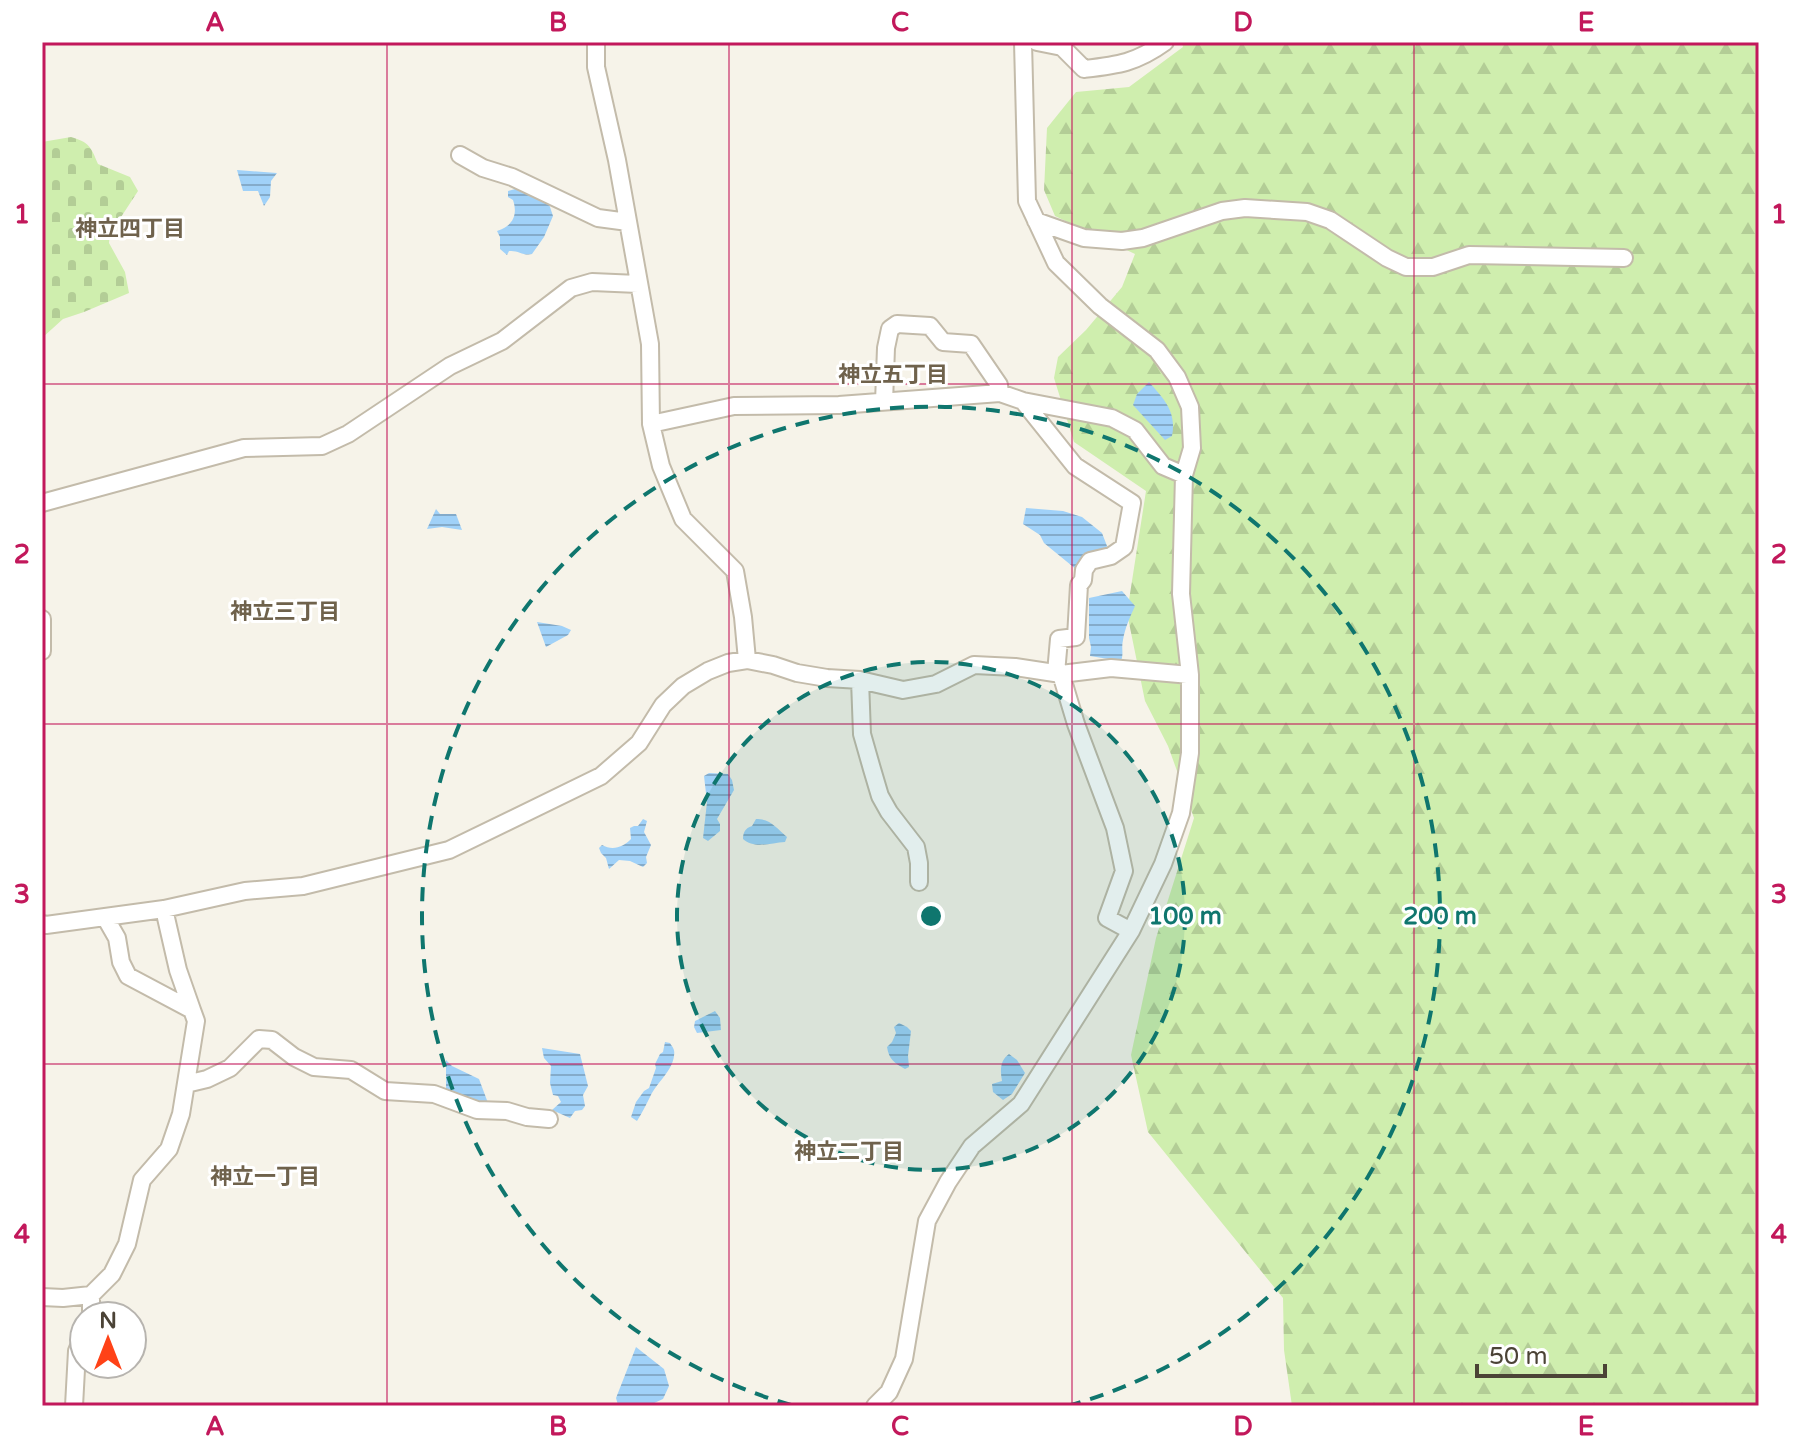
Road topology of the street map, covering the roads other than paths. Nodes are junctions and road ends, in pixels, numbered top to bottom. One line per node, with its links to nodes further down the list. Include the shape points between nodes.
1 (596, 42): 7 (street, via 596,67)
2 (1023, 42): 6 (street, via 1027,201)
3 (1037, 42): 4 (street, via 1062,47 1084,69 1145,56)
4 (1165, 42)
5 (460, 155): 7 (street, via 598,218)
6 (1036, 221): 8 (street, via 1084,238 1122,241 1245,208 1307,212 1330,220 1406,267 1433,267 1469,255); 14 (street, via 1056,263 1157,350 1177,377 1190,407 1192,448)
7 (628, 222): 9 (street)
8 (1624, 258)
9 (638, 284): 13 (street, via 650,344); 15 (street, via 592,282 571,288 502,341 450,366 322,446 244,448)
10 (1000, 393): 11 (street); 12 (street); 12 (street, via 971,344 943,342 930,326 897,324 888,339)
11 (1023, 401): 14 (street, via 1112,418 1135,430 1163,466); 19 (street, via 1075,466 1132,503 1124,547 1090,561 1084,570 1076,637 1059,639)
12 (884, 402): 13 (street, via 734,406)
13 (651, 424): 18 (street, via 683,519 735,571)
14 (1184, 475): 20 (street, via 1181,594)
15 (42, 503)
16 (42, 619): 17 (street)
17 (42, 651)
18 (747, 660): 21 (street, via 797,673); 23 (street, via 718,667 683,686 663,705 639,743 601,776 449,850 316,883 245,891)
19 (1058, 674): 20 (street, via 1111,668); 21 (street, via 974,665 936,684 903,690); 26 (street, via 1115,828 1124,871 1107,918)
20 (1190, 675): 26 (street, via 1190,753 1181,813)
21 (860, 680): 22 (street, via 862,734 880,796 916,847)
22 (919, 882)
23 (164, 909): 24 (street); 27 (street)
24 (105, 917): 25 (street); 27 (street, via 128,976)
25 (42, 924)
26 (1131, 931): 35 (street, via 1021,1104 972,1146 948,1182 927,1221 904,1359 889,1392)
27 (192, 1010): 28 (street, via 196,1021)
28 (186, 1084): 29 (street, via 230,1068 259,1039 272,1040 314,1067 351,1070 385,1091 434,1094 477,1110); 30 (street, via 169,1149 142,1180 127,1244 112,1274)
29 (549, 1119)
30 (91, 1295): 31 (street); 32 (street)
31 (42, 1297)
32 (91, 1300)
33 (75, 1380): 34 (street)
34 (74, 1406)
35 (875, 1406)

